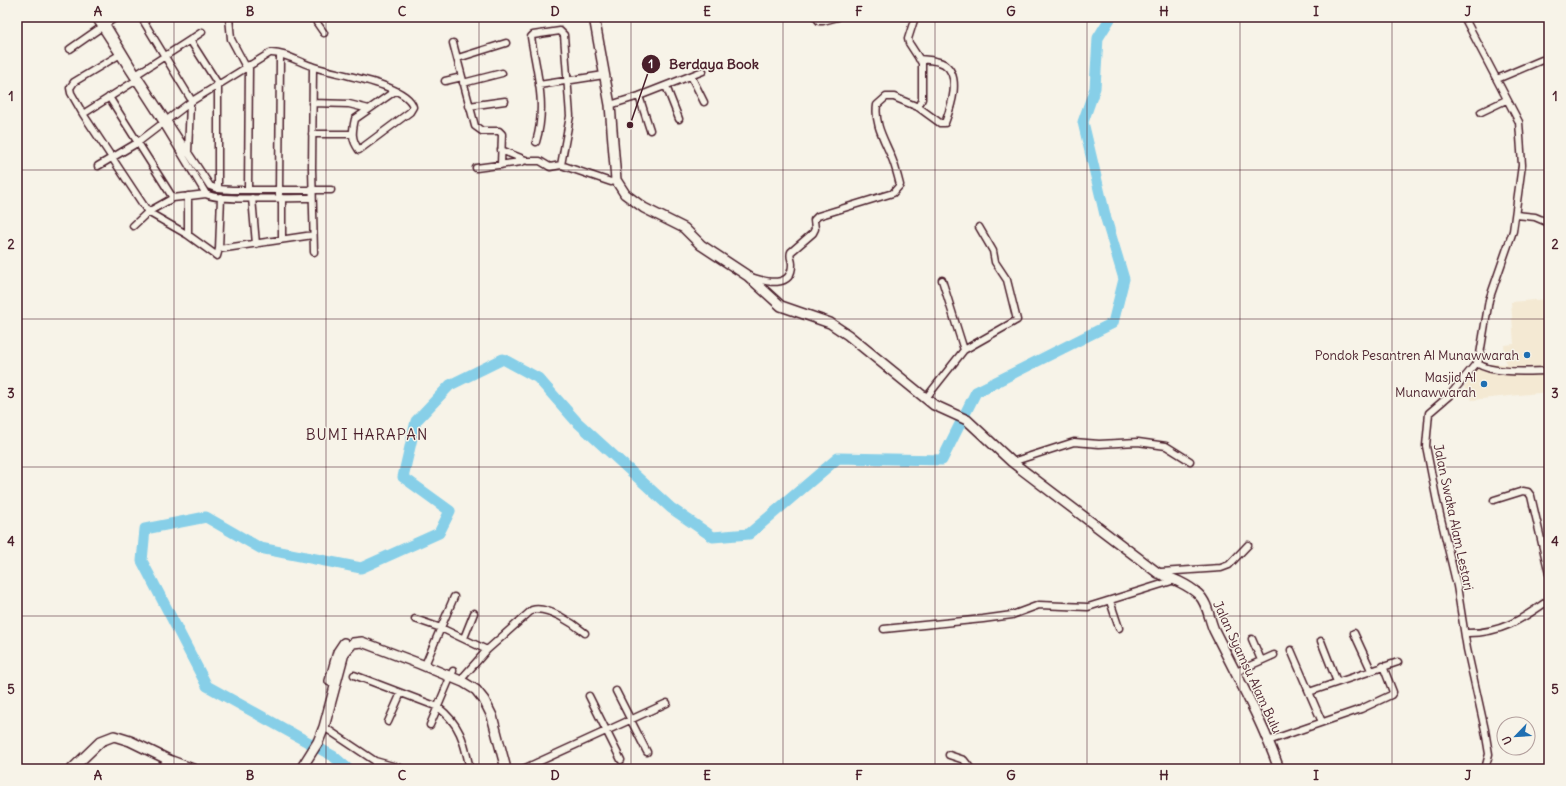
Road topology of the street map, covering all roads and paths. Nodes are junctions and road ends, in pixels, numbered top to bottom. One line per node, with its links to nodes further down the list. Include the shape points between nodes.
1 (95, 17): 12 (street)
2 (102, 17): 12 (street)
3 (116, 17): 12 (street)
4 (141, 17): 21 (street)
5 (229, 17): 25 (street, via 231,39)
6 (316, 17): 14 (street)
7 (594, 17): 29 (street)
8 (816, 17): 9 (street, via 823,22)
9 (838, 17)
10 (916, 17): 23 (street, via 908,39)
11 (1464, 17): 32 (street)
12 (104, 26): 18 (street); 19 (street); 31 (street)
13 (202, 32): 15 (street)
14 (324, 33)
15 (190, 40): 21 (street); 36 (street)
16 (506, 43): 22 (street)
17 (453, 44): 22 (street)
18 (70, 49)
19 (119, 55): 31 (street); 52 (street, via 72,84 71,93)
20 (280, 55): 25 (street, via 270,53); 26 (street); 71 (street)
21 (164, 56): 31 (street); 44 (street)
22 (458, 58): 33 (street)
23 (919, 59): 49 (street, via 923,72 922,99); 49 (street, via 944,64 952,74 954,82 945,123 940,123)
24 (1549, 65): 32 (street, via 1547,61 1542,60)
25 (248, 66): 36 (street); 70 (street)
26 (313, 67): 39 (street, via 365,79); 46 (street)
27 (703, 71): 30 (street)
28 (502, 73): 33 (street)
29 (604, 75): 34 (street); 47 (street)
30 (690, 76): 38 (street); 45 (street)
31 (135, 77): 41 (street); 54 (street)
32 (1497, 79): 42 (street)
33 (463, 80): 35 (street); 48 (street)
34 (567, 80): 37 (street); 37 (street, via 562,32 533,35 531,37); 65 (street, via 570,116)
35 (446, 81)
36 (218, 84): 44 (street); 69 (street)
37 (539, 85): 58 (street, via 542,103 541,125)
38 (666, 86): 40 (street); 53 (street)
39 (395, 91): 50 (street); 57 (street, via 411,101 413,107 410,112 359,150)
40 (638, 96): 47 (street); 55 (street)
41 (109, 97): 52 (street); 59 (street)
42 (1506, 100): 51 (street); 82 (street, via 1519,122 1522,165)
43 (505, 101): 48 (street)
44 (191, 102): 54 (street); 61 (street)
45 (704, 102)
46 (312, 103): 50 (street, via 349,104); 56 (street)
47 (610, 105): 68 (street)
48 (470, 106): 60 (street, via 478,129 500,132)
49 (918, 107): 92 (street, via 894,97 886,97 877,105 876,122 894,163 900,185 893,193 818,216 814,220 813,233 791,252 791,270 783,281 765,281)
50 (369, 109): 57 (street, via 355,119)
51 (1481, 112)
52 (83, 114): 62 (street)
53 (678, 119)
54 (165, 122): 59 (street); 61 (street); 74 (street)
55 (650, 130)
56 (312, 134): 57 (street); 73 (street)
57 (351, 134)
58 (536, 142)
59 (137, 143): 62 (street); 77 (street)
60 (501, 150): 63 (street); 64 (street)
61 (188, 153): 69 (street, via 210,186)
62 (112, 157): 66 (street); 81 (street)
63 (526, 160): 64 (street); 65 (street, via 540,161 550,167)
64 (501, 164): 67 (street)
65 (561, 165): 68 (street, via 611,182)
66 (98, 166)
67 (476, 168)
68 (616, 180): 92 (street, Jalan Syamsu Alam Bulu, via 631,199 684,228 700,245)
69 (218, 189): 70 (street)
70 (248, 190): 71 (street)
71 (279, 190): 73 (street); 79 (street)
72 (331, 190): 73 (street)
73 (312, 191): 80 (street)
74 (206, 194): 75 (street); 76 (street)
75 (188, 196): 77 (street); 86 (street)
76 (221, 197): 78 (street); 90 (street)
77 (173, 198): 81 (street)
78 (252, 198): 79 (street); 89 (street)
79 (281, 198): 80 (street); 88 (street)
80 (312, 198): 87 (street)
81 (148, 212): 84 (street); 86 (street)
82 (1516, 215): 83 (street, via 1534,217); 95 (street, via 1502,268 1489,300)
83 (1549, 223)
84 (133, 226)
85 (979, 227): 94 (street, via 993,251 995,262 1007,280 1017,320)
86 (188, 235): 90 (street, via 217,256)
87 (313, 236): 88 (street); 91 (street)
88 (282, 239): 89 (street)
89 (256, 244): 90 (street)
90 (220, 249)
91 (314, 252)
92 (748, 276): 97 (street, Jalan Syamsu Alam Bulu, via 781,306 837,328)
93 (942, 280): 94 (street)
94 (964, 350): 97 (street)
95 (1478, 364): 96 (street, via 1484,368 1494,369); 115 (street, Jalan Swaka Alam Lestari, via 1430,413 1426,446 1458,586)
96 (1549, 371)
97 (926, 398): 98 (street, Jalan Syamsu Alam Bulu, via 934,405 967,420)
98 (1012, 462): 99 (street, via 1074,442 1138,442 1166,446); 102 (street, Jalan Syamsu Alam Bulu)
99 (1190, 462)
100 (1494, 500): 103 (street, via 1523,491 1531,496)
101 (1248, 545): 102 (street, via 1229,565 1221,568)
102 (1158, 573): 104 (street, Jalan Syamsu Alam Bulu)
103 (1549, 574)
104 (1175, 580): 107 (street); 127 (street, Jalan Syamsu Alam Bulu, via 1198,594 1202,600 1213,628)
105 (454, 597): 110 (street)
106 (1549, 600): 115 (street, via 1530,614 1500,629 1481,634)
107 (1110, 601): 111 (street); 112 (street, via 1083,608 1039,604 1012,615)
108 (474, 614): 116 (street)
109 (415, 619): 110 (street)
110 (440, 628): 116 (street); 124 (street)
111 (1120, 628)
112 (884, 629)
113 (585, 633): 119 (street, via 564,618 535,609 526,614)
114 (1354, 633): 126 (street)
115 (1465, 633): 163 (street, Jalan Swaka Alam Lestari, via 1489,754)
116 (464, 638): 119 (street)
117 (1252, 639): 122 (street)
118 (1321, 641): 131 (street)
119 (487, 650): 130 (street)
120 (1291, 650): 133 (street)
121 (1274, 655): 122 (street)
122 (1261, 660): 127 (street)
123 (1398, 662): 125 (street)
124 (426, 663): 128 (street); 143 (street, via 356,640 344,653)
125 (1383, 666): 126 (street); 141 (street, via 1393,692 1391,695 1361,709)
126 (1371, 670): 131 (street)
127 (1236, 672): 145 (street, Jalan Syamsu Alam Bulu)
128 (452, 674): 130 (street); 137 (street); 138 (street, via 476,690)
129 (354, 675): 134 (street)
130 (464, 676): 138 (street, via 474,681 485,692)
131 (1337, 682): 133 (street)
132 (616, 691): 139 (street)
133 (1309, 692): 141 (street)
134 (401, 693): 137 (street); 140 (street)
135 (589, 696): 144 (street)
136 (667, 703): 139 (street)
137 (438, 707): 142 (street); 157 (street, via 459,729)
138 (495, 716): 158 (street); 159 (street)
139 (631, 721): 144 (street); 146 (street)
140 (388, 722)
141 (1322, 722): 145 (street)
142 (430, 725)
143 (324, 727): 150 (street); 154 (street)
144 (606, 731): 149 (street); 160 (street)
145 (1268, 741): 162 (street, Jalan Syamsu Alam Bulu)
146 (647, 752)
147 (949, 755): 161 (street, via 964,760)
148 (169, 760): 151 (street, via 130,740 114,736 101,741); 152 (street); 153 (street)
149 (621, 760)
150 (375, 761): 155 (street); 156 (street)
151 (72, 769)
152 (159, 769)
153 (193, 769)
154 (301, 769)
155 (375, 769)
156 (403, 769)
157 (470, 769)
158 (506, 769)
159 (512, 769)
160 (523, 769)
161 (971, 769)
162 (1279, 769)
163 (1485, 769)

